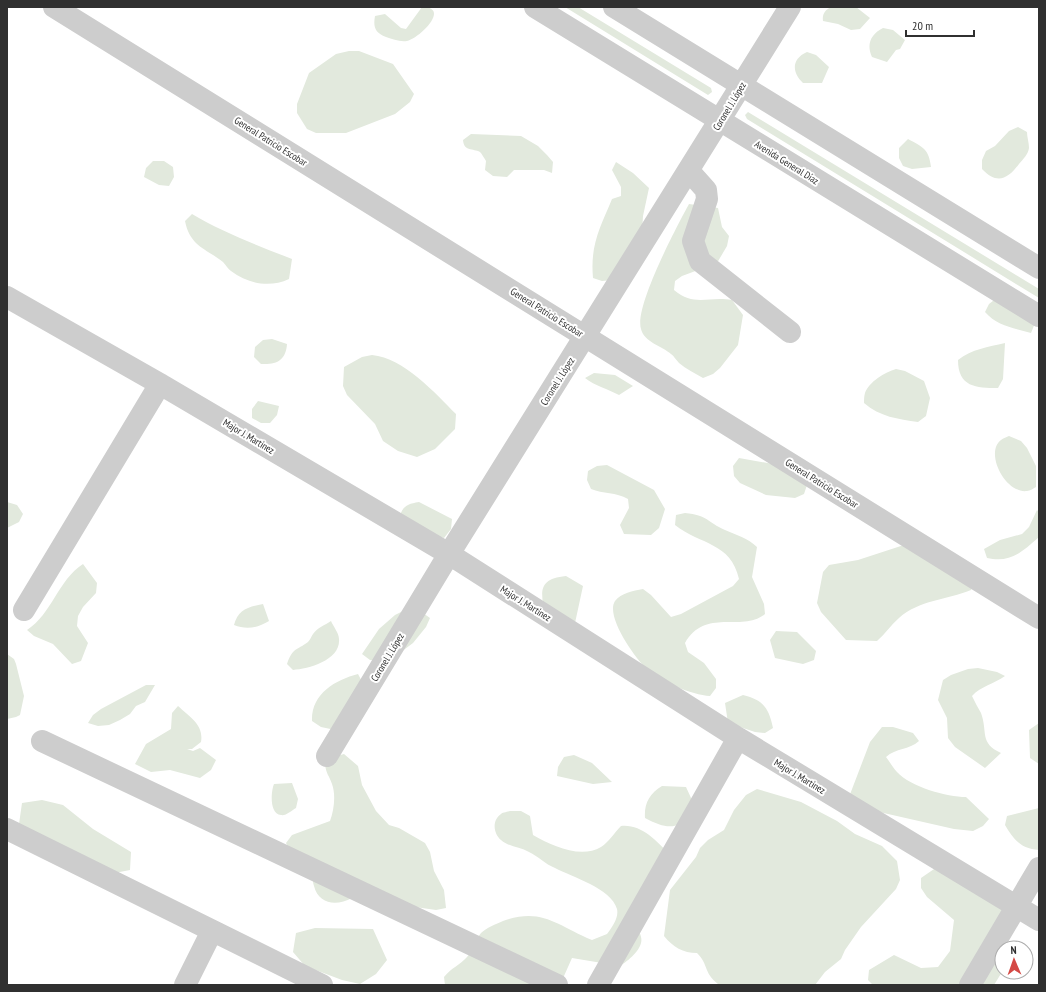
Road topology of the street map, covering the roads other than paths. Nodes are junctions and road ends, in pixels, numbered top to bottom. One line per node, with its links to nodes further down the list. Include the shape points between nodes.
1 (54, 7): 12 (street, General Patricio Escobar)
2 (535, 7): 6 (street, Avenida General Diaz)
3 (614, 7): 5 (street)
4 (790, 7): 5 (street, Coronel J. López)
5 (741, 85): 6 (street, Coronel J. López); 8 (street)
6 (720, 120): 7 (street, Coronel J. López); 10 (street, Avenida General Diaz)
7 (688, 171): 11 (street, via 706,190 707,199 693,241 700,261); 12 (street, Coronel J. López)
8 (1039, 268)
9 (7, 297): 13 (street, Major J. Martinez)
10 (1039, 316)
11 (790, 332)
12 (586, 336): 14 (street, Coronel J. López); 16 (street, General Patricio Escobar)
13 (160, 384): 14 (street, Major J. Martinez); 15 (street)
14 (449, 554): 17 (street, Major J. Martinez); 19 (street, Coronel J. López)
15 (24, 610)
16 (1039, 618)
17 (738, 738): 22 (street, Major J. Martinez); 28 (street)
18 (42, 741): 27 (street)
19 (327, 756)
20 (7, 829): 24 (street)
21 (1039, 868): 22 (street)
22 (1016, 906): 23 (street, Major J. Martinez); 29 (street)
23 (1039, 920)
24 (212, 931): 25 (street); 26 (street)
25 (185, 985)
26 (322, 985)
27 (557, 985)
28 (598, 985)
29 (970, 985)

